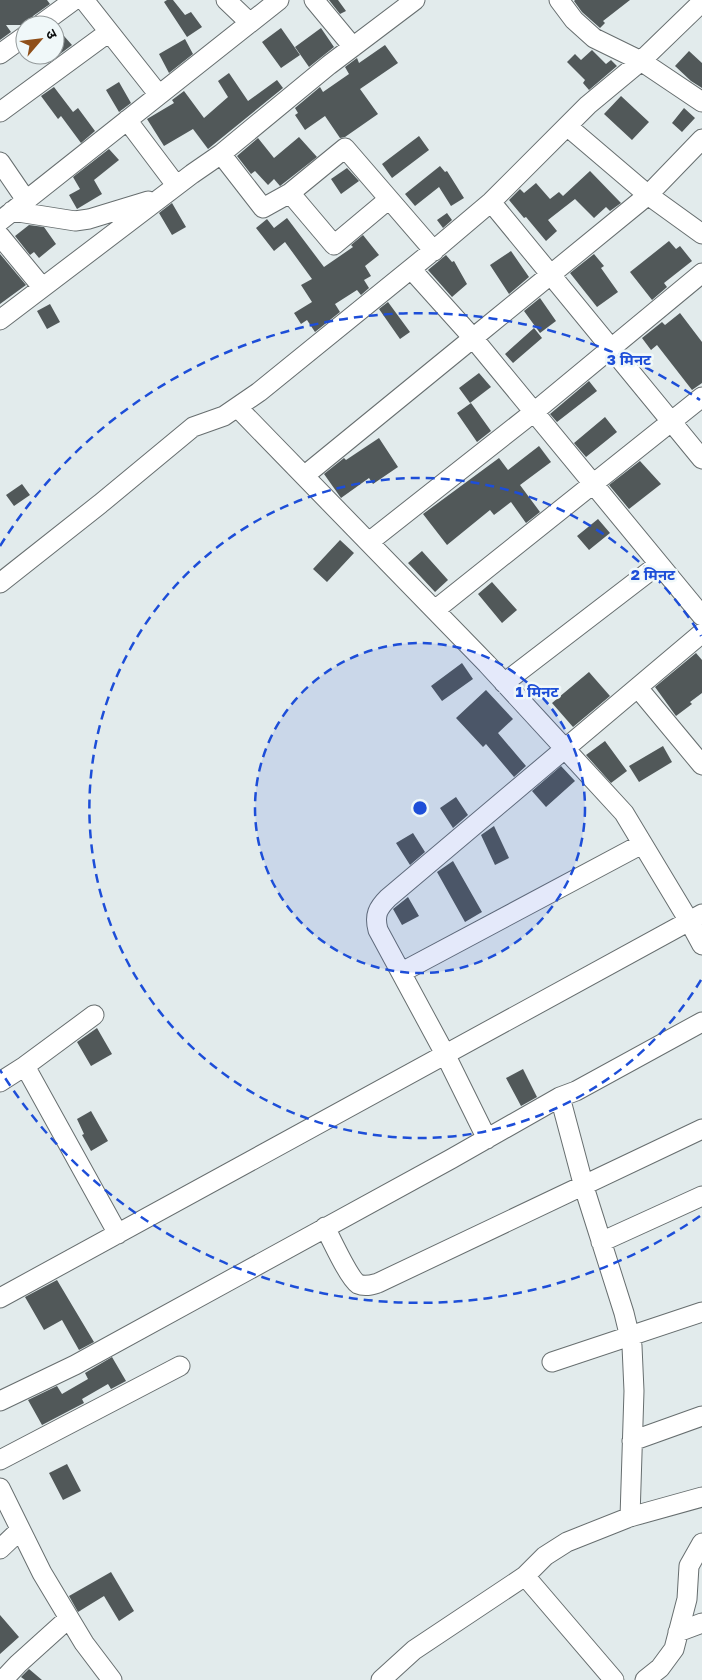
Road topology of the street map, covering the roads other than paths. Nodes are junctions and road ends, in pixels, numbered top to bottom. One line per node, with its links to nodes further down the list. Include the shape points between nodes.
1 (74, 0): 9 (street)
2 (84, 0): 11 (street)
3 (226, 0): 10 (street)
4 (279, 0): 10 (street)
5 (314, 0): 13 (street)
6 (415, 0): 13 (street)
7 (559, 0): 15 (street, via 588,34)
8 (702, 2): 15 (street)
9 (54, 15)
10 (250, 23): 16 (street)
11 (109, 32): 16 (street); 18 (street)
12 (15, 43): 14 (street)
13 (354, 47): 22 (street)
14 (0, 54)
15 (641, 61): 17 (street); 20 (street)
16 (159, 95): 19 (street)
17 (702, 102)
18 (0, 112)
19 (127, 120): 24 (street); 30 (street)
20 (566, 126): 26 (street); 29 (street)
21 (702, 140): 26 (street)
22 (221, 154): 24 (street); 25 (street, via 263,208)
23 (0, 162): 30 (street)
24 (176, 185): 27 (street)
25 (290, 193): 28 (street, via 345,148); 28 (street, via 334,245)
26 (648, 195): 31 (street); 35 (street)
27 (159, 198): 30 (street, via 75,221); 37 (street)
28 (389, 199): 33 (street)
29 (491, 202): 33 (street); 35 (street)
30 (13, 211)
31 (702, 234)
32 (0, 236): 37 (street)
33 (434, 251): 34 (street)
34 (411, 269): 39 (street); 42 (street)
35 (551, 274): 39 (street); 40 (street)
36 (702, 274): 40 (street)
37 (42, 287): 38 (street)
38 (0, 320)
39 (473, 338): 43 (street); 46 (street)
40 (612, 348): 43 (street); 44 (street)
41 (702, 397): 44 (street)
42 (238, 407): 46 (street); 50 (street, via 193,428)
43 (534, 412): 47 (street); 48 (street)
44 (672, 422): 45 (street); 47 (street)
45 (702, 459)
46 (304, 476): 48 (street)
47 (594, 485): 49 (street); 51 (street)
48 (369, 542): 51 (street)
49 (659, 564): 52 (street); 54 (street)
50 (0, 583)
51 (435, 610): 54 (street)
52 (702, 616)
53 (702, 633): 55 (street)
54 (504, 683): 56 (street)
55 (638, 688): 56 (street); 57 (street)
56 (566, 750): 58 (street, via 624,813); 61 (street, via 377,909 375,920 378,930)
57 (702, 765)
58 (642, 844): 59 (street); 61 (street)
59 (696, 918): 60 (street); 64 (street)
60 (702, 945)
61 (402, 972): 64 (street)
62 (94, 1015): 65 (street)
63 (702, 1022): 67 (street)
64 (445, 1054): 69 (street); 73 (street)
65 (25, 1066): 66 (street); 73 (street)
66 (0, 1082)
67 (560, 1097): 69 (street); 70 (street)
68 (701, 1132): 70 (street)
69 (487, 1139): 72 (street)
70 (584, 1187): 72 (street, via 366,1286 351,1276); 74 (street)
71 (702, 1196): 74 (street)
72 (325, 1228): 80 (street, via 75,1364)
73 (118, 1234): 75 (street)
74 (601, 1242): 77 (street)
75 (0, 1298)
76 (702, 1312): 77 (street)
77 (630, 1337): 78 (street); 82 (street, via 634,1391)
78 (552, 1362)
79 (180, 1366): 83 (street)
80 (0, 1401)
81 (702, 1416): 82 (street)
82 (632, 1441): 86 (street)
83 (0, 1460)
84 (0, 1488): 87 (street)
85 (701, 1500): 86 (street)
86 (630, 1517): 90 (street, via 567,1542 545,1556)
87 (20, 1530): 89 (street); 91 (street)
88 (702, 1543): 93 (street, via 690,1566 687,1599)
89 (0, 1549)
90 (526, 1576): 96 (street, via 414,1650); 97 (street)
91 (69, 1618): 94 (street); 95 (street)
92 (702, 1622): 93 (street)
93 (678, 1632): 98 (street, via 674,1648 660,1668)
94 (3, 1680)
95 (113, 1680)
96 (381, 1680)
97 (614, 1680)
98 (645, 1680)

